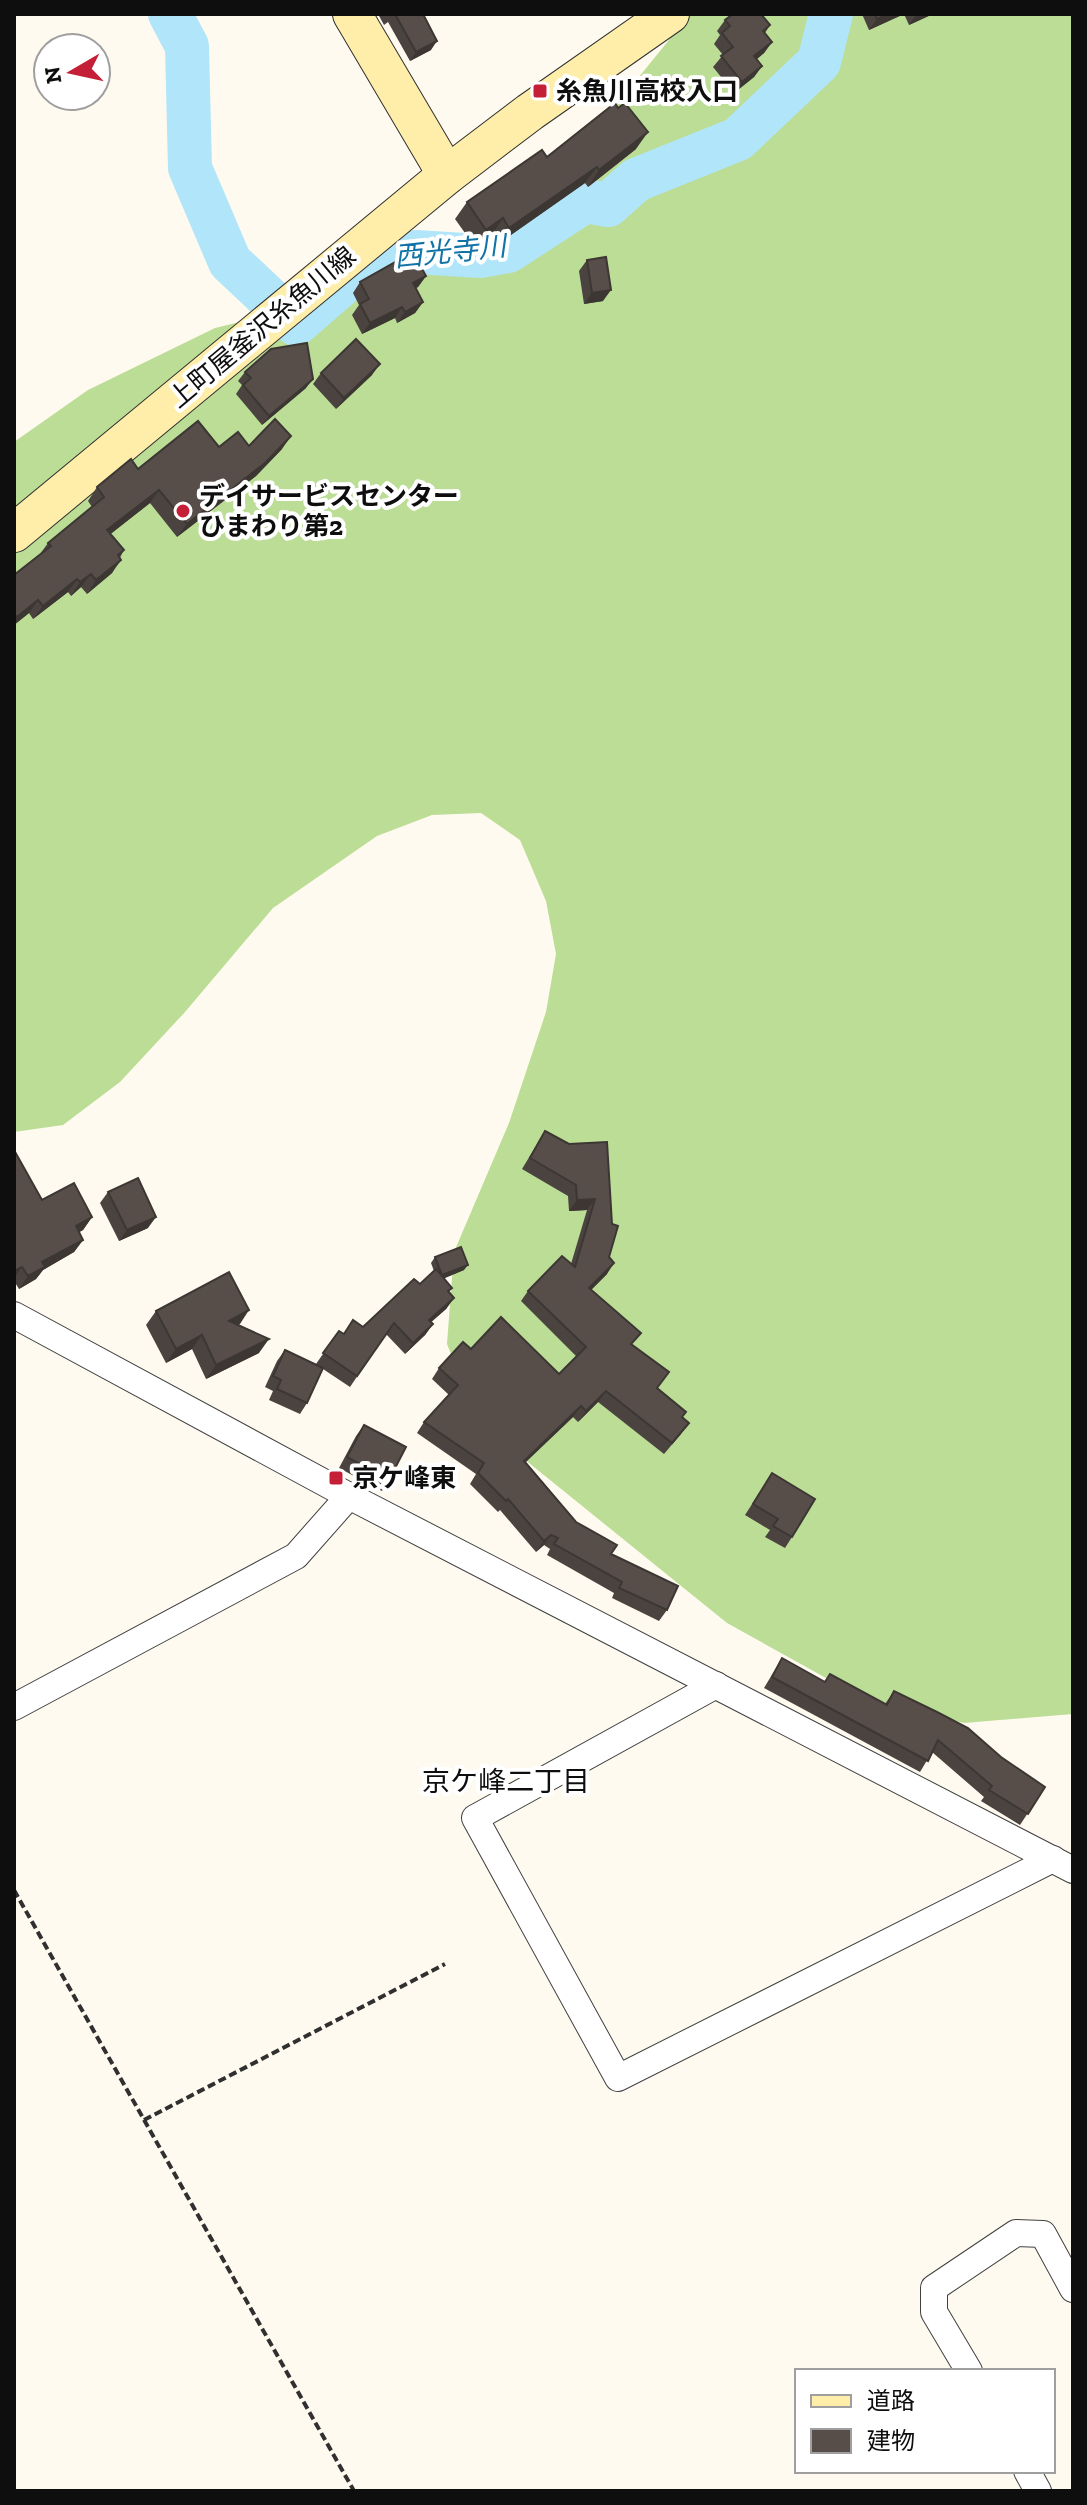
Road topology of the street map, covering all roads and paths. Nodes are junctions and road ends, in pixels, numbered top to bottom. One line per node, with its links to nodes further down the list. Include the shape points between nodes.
1 (352, 14): 3 (main road)
2 (670, 14): 3 (main road, 上町屋釜沢糸魚川線)
3 (447, 175): 4 (main road, 上町屋釜沢糸魚川線)
4 (14, 533)
5 (14, 1315): 6 (street)
6 (349, 1496): 7 (street); 8 (street, via 296,1556)
7 (716, 1685): 9 (street); 9 (street, via 475,1818 618,2078)
8 (14, 1707)
9 (1063, 1864)
10 (14, 1890): 12 (path)
11 (445, 1964): 12 (path)
12 (144, 2120): 16 (path)
13 (1073, 2289): 14 (street, via 1043,2234 1016,2233 934,2288 934,2312)
14 (968, 2369)
15 (1028, 2473): 17 (street)
16 (354, 2491)
17 (1038, 2491)

